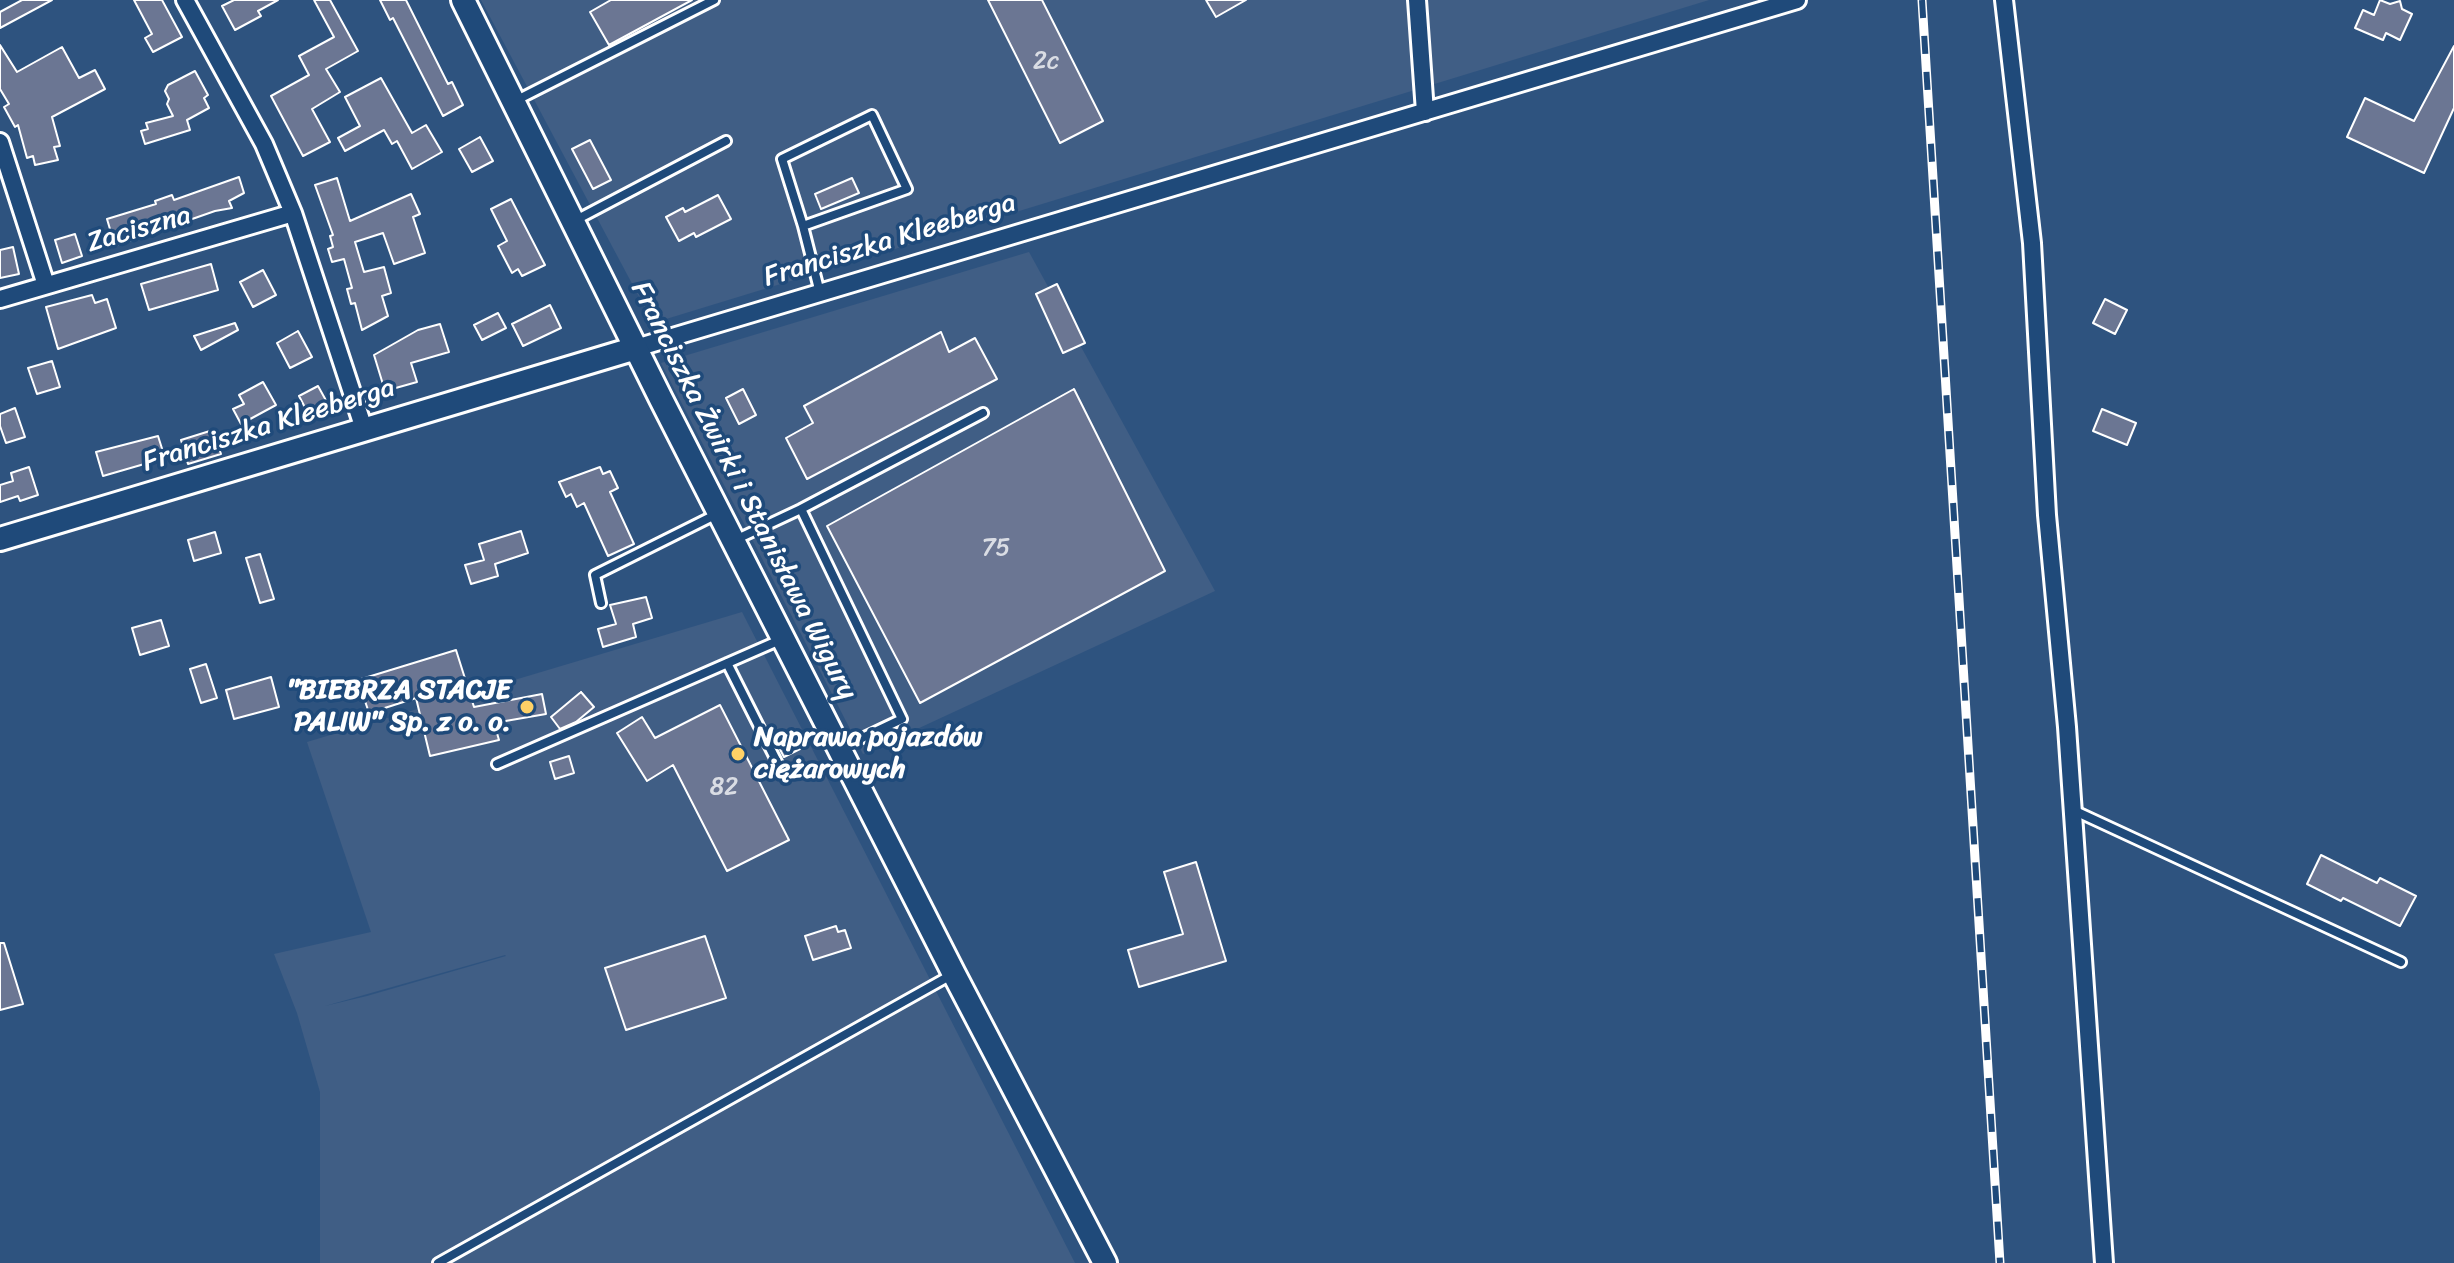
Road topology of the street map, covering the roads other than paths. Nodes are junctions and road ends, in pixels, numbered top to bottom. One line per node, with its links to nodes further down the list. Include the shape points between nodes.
1 (185, 0): 11 (street, via 264,144)
2 (463, 0): 7 (street, Franciszka Żwirki i Stanisława Wigury)
3 (714, 0): 7 (lane)
4 (1417, 0): 8 (street)
5 (1797, 0): 8 (street, Franciszka Kleeberga)
6 (2004, 0): 30 (street, via 2032,243 2047,515)
7 (513, 101): 12 (street, Franciszka Żwirki i Stanisława Wigury)
8 (1425, 112): 15 (street, Franciszka Kleeberga)
9 (726, 141): 12 (lane)
10 (0, 142): 14 (street)
11 (293, 213): 14 (street, Zaciszna); 19 (street)
12 (573, 222): 17 (street, Franciszka Żwirki i Stanisława Wigury)
13 (803, 226): 13 (lane, via 907,189 872,115 782,159); 15 (lane)
14 (46, 285): 16 (street, Zaciszna)
15 (820, 293): 17 (street, Franciszka Kleeberga)
16 (0, 299)
17 (636, 348): 19 (street, Franciszka Kleeberga); 21 (street, Franciszka Żwirki i Stanisława Wigury)
18 (983, 413): 20 (lane)
19 (364, 429): 22 (street, Franciszka Kleeberga)
20 (801, 509): 23 (lane); 27 (lane, via 902,719)
21 (720, 512): 23 (street, Franciszka Żwirki i Stanisława Wigury); 24 (lane, via 595,575)
22 (0, 539)
23 (735, 540): 25 (street, Franciszka Żwirki i Stanisława Wigury)
24 (601, 603)
25 (785, 638): 26 (lane); 27 (street, Franciszka Żwirki i Stanisława Wigury)
26 (727, 663): 28 (lane); 29 (lane)
27 (840, 749): 32 (street, Franciszka Żwirki i Stanisława Wigury)
28 (497, 764)
29 (781, 770)
30 (2073, 810): 31 (lane); 35 (street)
31 (2401, 962)
32 (954, 974): 33 (lane); 34 (street, Franciszka Żwirki i Stanisława Wigury)
33 (438, 1263)
34 (1105, 1263)
35 (2104, 1263)

